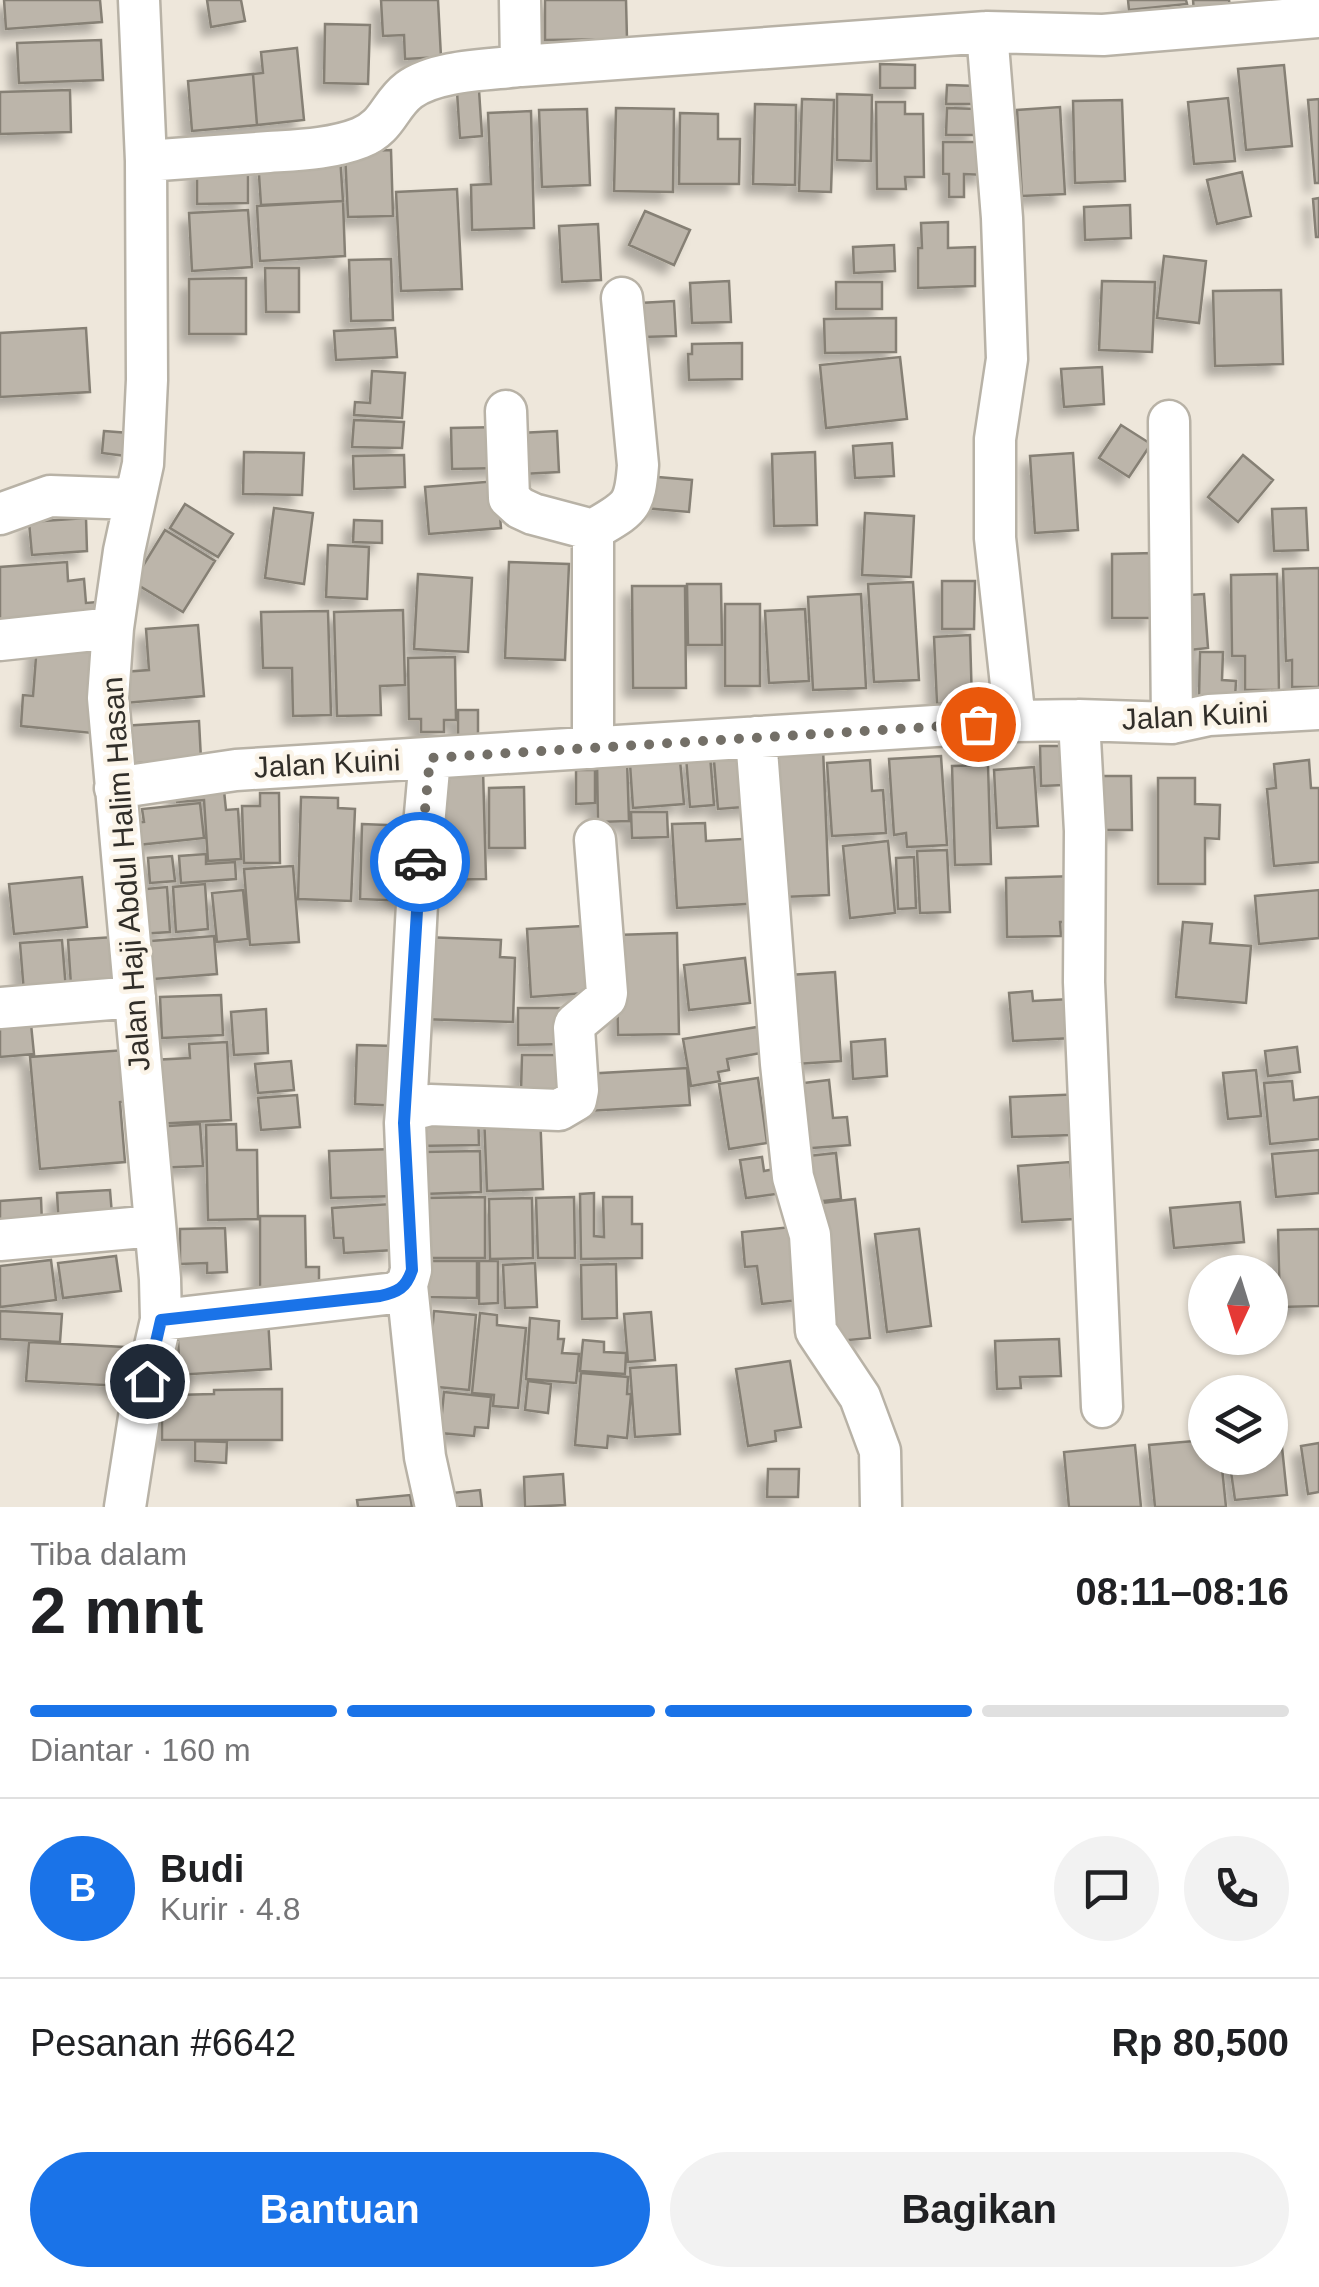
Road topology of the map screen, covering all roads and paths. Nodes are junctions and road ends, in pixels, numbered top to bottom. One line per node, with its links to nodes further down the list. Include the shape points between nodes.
1 (138, 0): 7 (street, Jalan Haji Abdul Halim Hasan)
2 (520, 0): 6 (street)
3 (1102, 17): 4 (street); 5 (street)
4 (1319, 17)
5 (987, 32): 6 (street); 18 (street, via 1007,359 995,438 995,538)
6 (521, 66): 7 (street, via 425,81 406,92 374,131 343,143)
7 (146, 161): 11 (street, Jalan Haji Abdul Halim Hasan, via 147,380)
8 (622, 298): 13 (street, via 637,484 626,510)
9 (506, 411): 13 (street, via 509,498 533,514)
10 (1169, 421): 19 (street)
11 (135, 499): 12 (street, via 50,496); 14 (street, Jalan Haji Abdul Halim Hasan)
12 (0, 514)
13 (593, 530): 21 (street)
14 (113, 628): 15 (street); 23 (street, Jalan Haji Abdul Halim Hasan, via 108,698)
15 (0, 640)
16 (1319, 709): 19 (street, Jalan Kuini, via 1209,715)
17 (1079, 720): 18 (street, Jalan Kuini); 19 (street, Jalan Kuini); 32 (street)
18 (1015, 721): 20 (street, Jalan Kuini)
19 (1172, 724)
20 (756, 738): 21 (street, Jalan Kuini); 35 (street, via 783,1080 793,1177 810,1236 816,1331 860,1397 880,1451)
21 (593, 748): 22 (street, Jalan Kuini)
22 (430, 758): 23 (street, Jalan Kuini, via 236,770); 27 (street)
23 (114, 788): 25 (street, Jalan Haji Abdul Halim Hasan)
24 (594, 840): 27 (street, via 608,984 606,998 575,1024 576,1100 559,1110 430,1105)
25 (135, 996): 26 (street); 28 (street, Jalan Haji Abdul Halim Hasan)
26 (0, 1008)
27 (406, 1111): 30 (street, via 412,1270)
28 (154, 1226): 29 (street); 31 (street, Jalan Haji Abdul Halim Hasan)
29 (0, 1240)
30 (407, 1284): 31 (street, via 380,1296); 34 (street)
31 (161, 1320): 33 (street, Jalan Haji Abdul Halim Hasan)
32 (1102, 1407)
33 (125, 1507)
34 (436, 1507)
35 (882, 1507)

